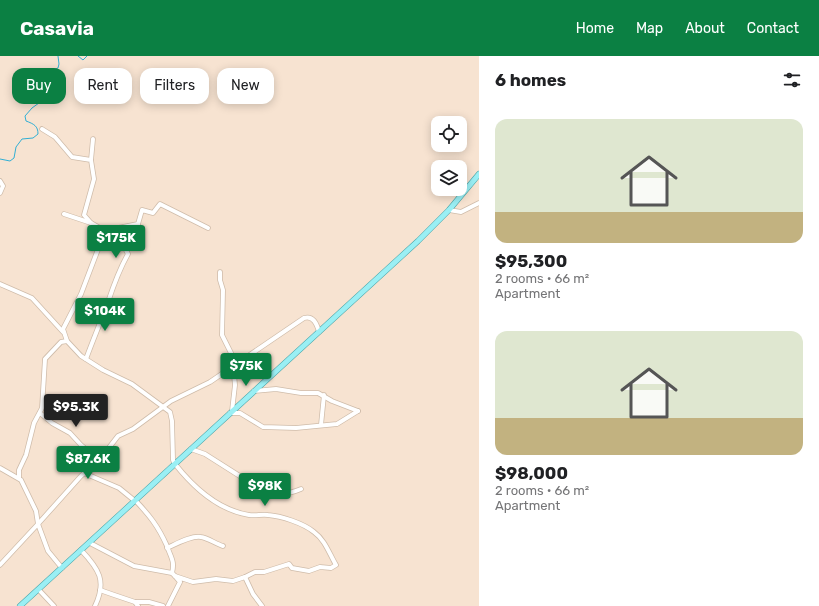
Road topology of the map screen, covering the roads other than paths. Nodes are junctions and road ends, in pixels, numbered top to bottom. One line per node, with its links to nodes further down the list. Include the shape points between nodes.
1 (42, 129): 3 (street, via 55,137 72,157)
2 (93, 139): 3 (street)
3 (91, 160): 11 (street, via 94,179 84,215)
4 (479, 174): 9 (main road)
5 (0, 181): 6 (street, via 3,186)
6 (0, 193)
7 (477, 204): 8 (street); 9 (street, via 461,212)
8 (479, 209)
9 (449, 210): 18 (main road)
10 (64, 214): 11 (street)
11 (91, 223): 14 (street)
12 (138, 224): 13 (street, via 142,210 153,213 160,204); 14 (street); 20 (street, via 125,248 128,254 112,287)
13 (208, 228)
14 (105, 233): 17 (street, via 81,294)
15 (220, 272): 21 (street, via 223,290 222,335)
16 (0, 284): 17 (street, via 32,298)
17 (62, 332): 19 (street)
18 (320, 332): 21 (street, via 315,321 304,318); 22 (main road)
19 (67, 341): 20 (street); 26 (street, via 61,342 45,359 43,403)
20 (86, 359): 24 (street, via 132,384)
21 (235, 364): 24 (street, via 210,382); 25 (street)
22 (253, 391): 23 (street, via 276,389); 25 (main road)
23 (324, 395): 27 (street); 27 (street, via 332,401 358,411 337,424)
24 (164, 407): 29 (street, via 118,436); 30 (street, via 172,416 172,457)
25 (231, 412): 27 (street, via 240,413 257,425 268,428); 28 (main road)
26 (40, 413): 29 (street, via 52,424 70,433); 33 (street, via 34,423 26,455 19,470)
27 (321, 425)
28 (190, 450): 30 (main road); 34 (street, via 205,454 265,491 288,494)
29 (99, 460): 32 (street)
30 (175, 464): 35 (main road); 44 (street, via 195,488 219,504 248,515 270,515 297,522 308,528 321,538 336,565 331,568 307,570 292,568 289,564 264,572 255,572)
31 (0, 468): 33 (street)
32 (84, 473): 35 (street, via 119,488); 36 (street)
33 (19, 478): 36 (street, via 36,511)
34 (301, 489)
35 (135, 500): 37 (main road); 39 (street, via 157,525)
36 (38, 524): 41 (street); 42 (street, via 44,544)
37 (90, 543): 40 (main road); 43 (street, via 134,566)
38 (222, 546): 39 (street, via 202,537)
39 (167, 548): 43 (street, via 174,563)
40 (81, 550): 42 (main road); 46 (street, via 99,572)
41 (0, 565)
42 (62, 568): 45 (main road)
43 (173, 574): 44 (street, via 193,582 216,579 233,581); 53 (street, via 180,582)
44 (245, 578): 54 (street)
45 (38, 590): 48 (main road); 49 (street)
46 (100, 590): 47 (street); 50 (street)
47 (134, 602): 51 (street); 52 (street, via 149,602)
48 (20, 606)
49 (54, 606)
50 (94, 606)
51 (138, 606)
52 (163, 606)
53 (168, 606)
54 (262, 606)

